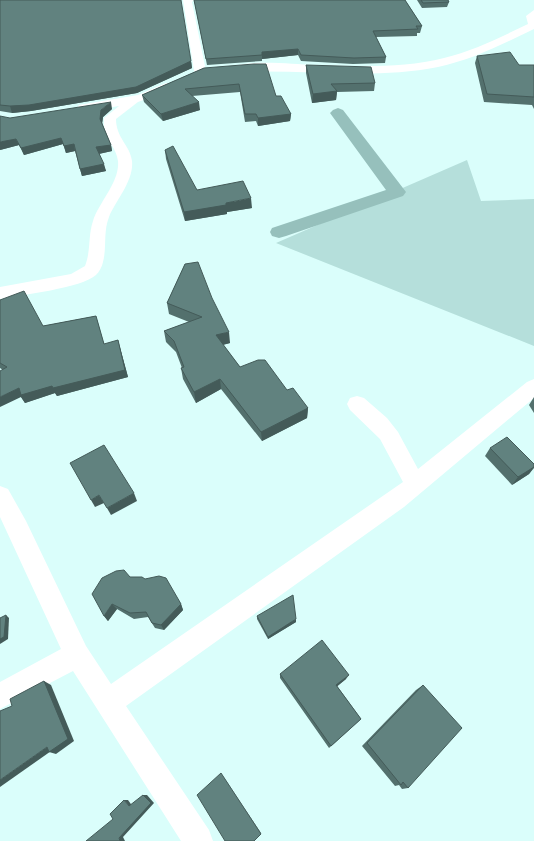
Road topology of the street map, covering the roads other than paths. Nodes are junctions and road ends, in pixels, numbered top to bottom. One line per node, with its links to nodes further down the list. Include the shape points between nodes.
1 (190, 0): 5 (street, via 187,1 205,70)
2 (534, 13): 3 (street, via 531,16)
3 (534, 25): 4 (street, via 497,43 424,66 353,70 279,66)
4 (228, 68)
5 (137, 99): 6 (street); 7 (street, via 110,118 114,143 124,156 125,167 100,219 94,267 74,279)
6 (71, 110)
7 (0, 293)
8 (534, 387): 10 (street)
9 (357, 404): 10 (street, via 377,419 409,476)
10 (417, 483): 14 (street)
11 (0, 496): 12 (street)
12 (77, 655): 13 (street); 14 (street)
13 (0, 696)
14 (108, 702): 15 (street)
15 (198, 841)

